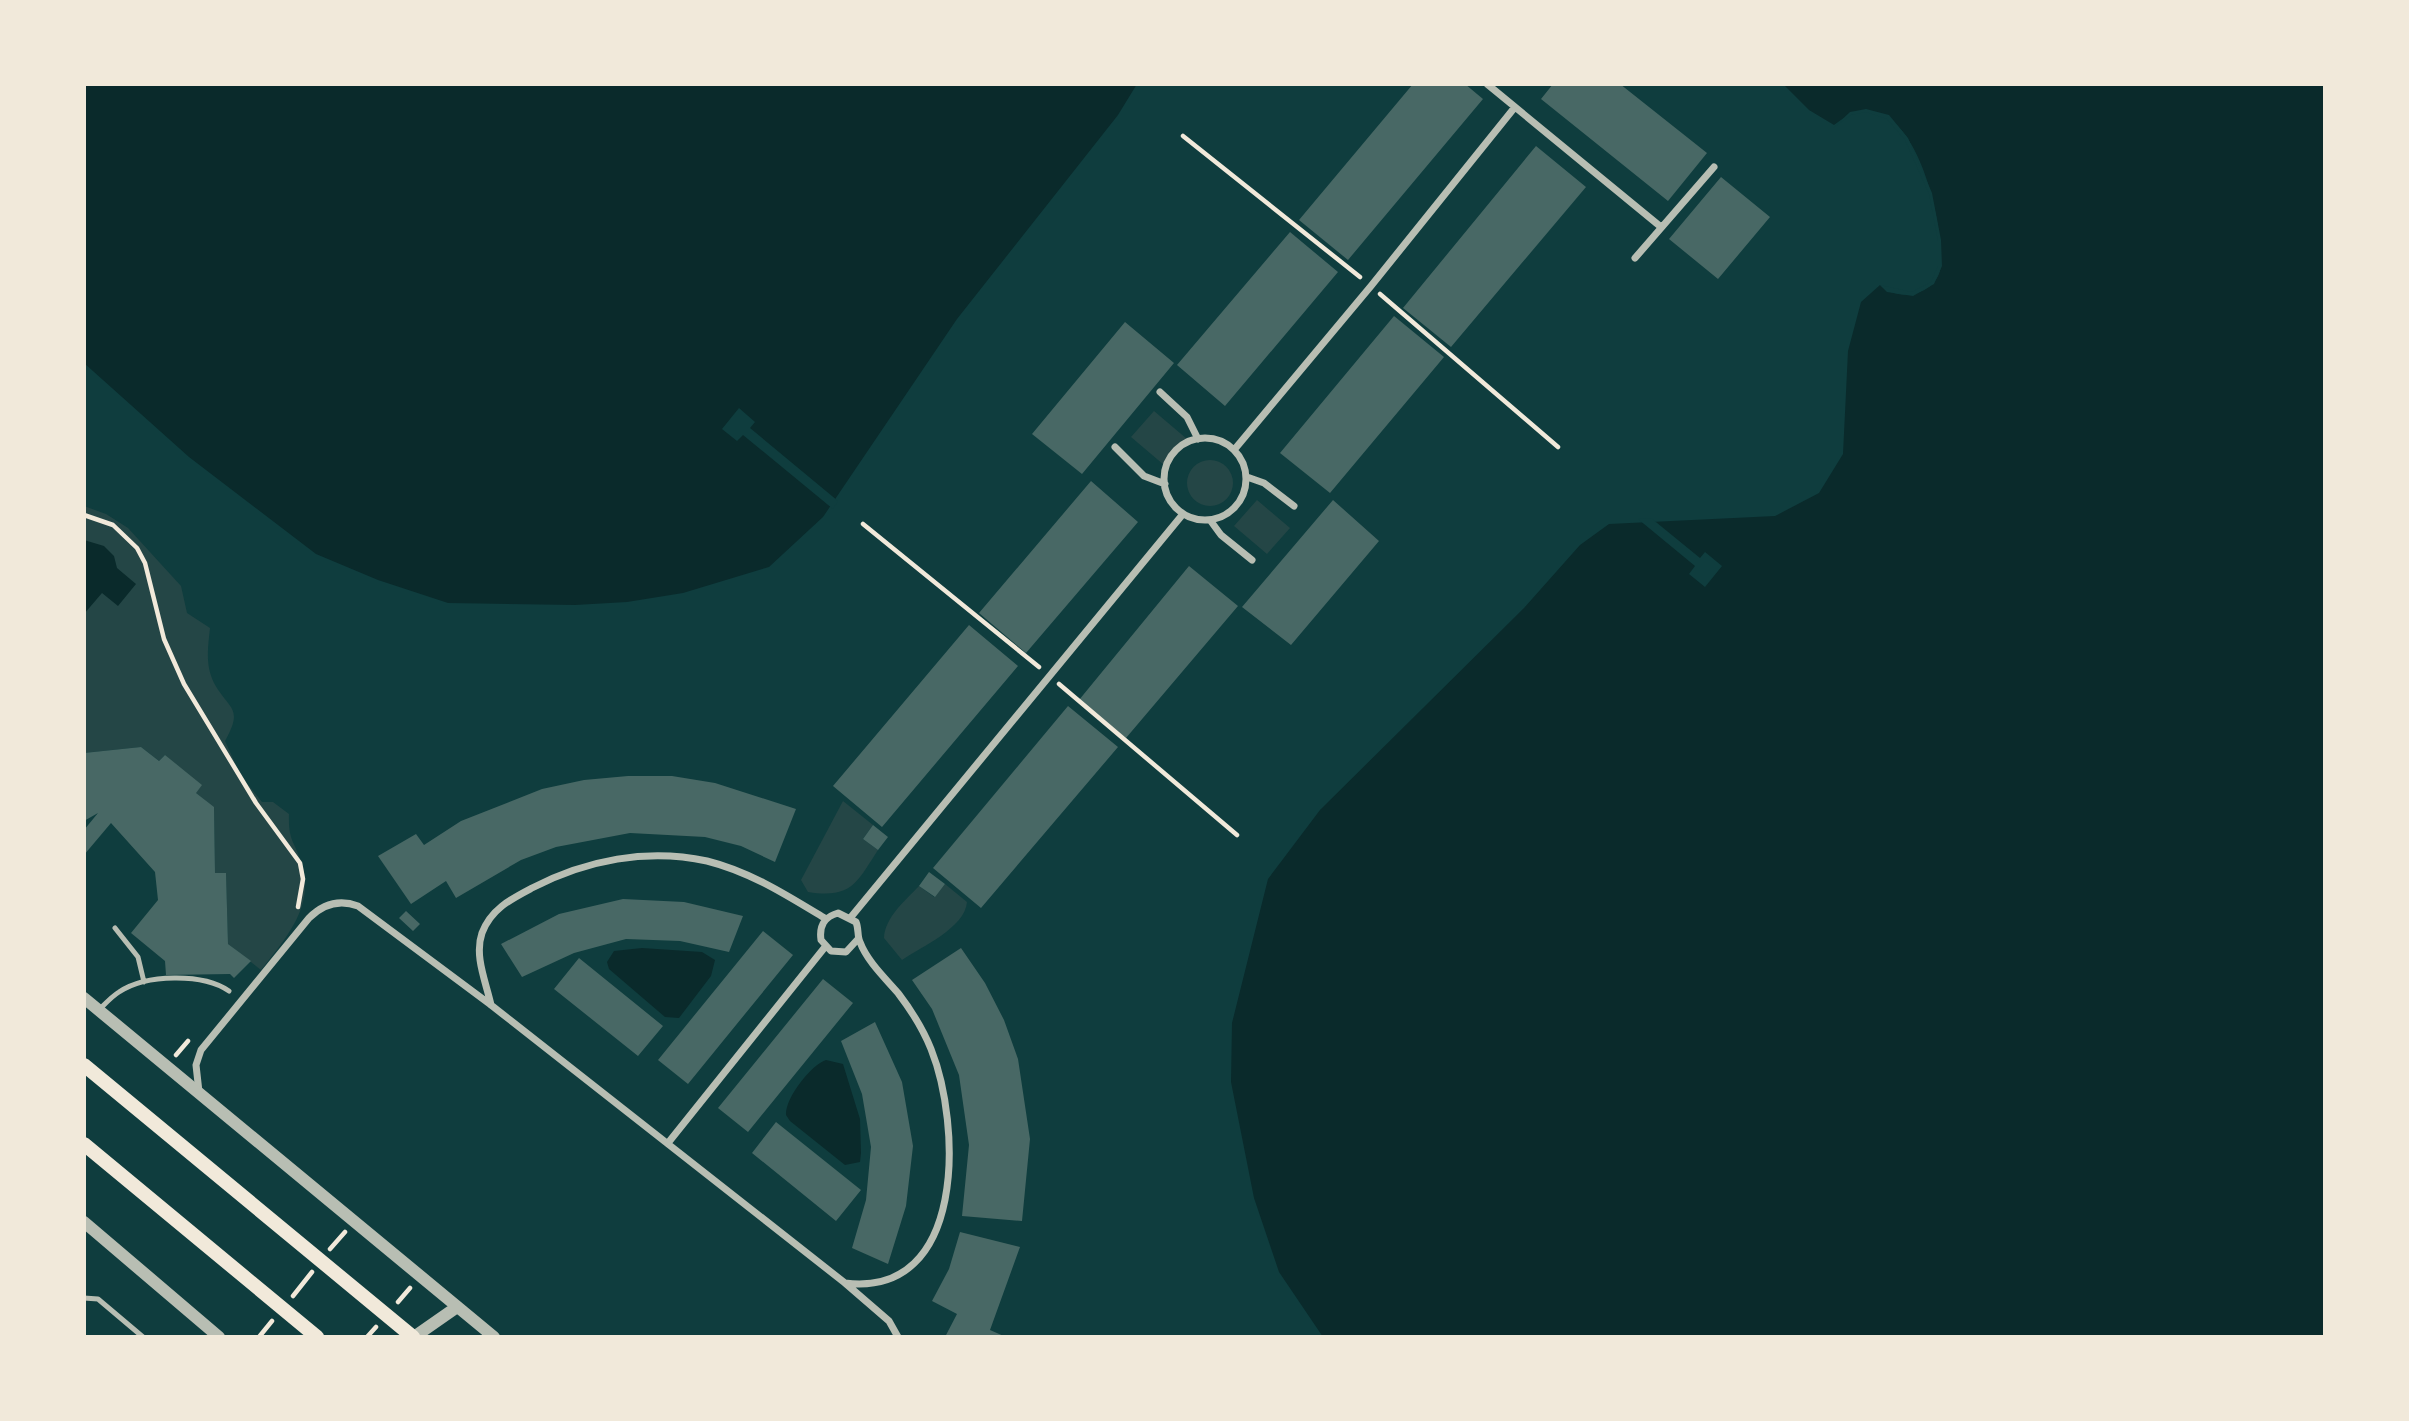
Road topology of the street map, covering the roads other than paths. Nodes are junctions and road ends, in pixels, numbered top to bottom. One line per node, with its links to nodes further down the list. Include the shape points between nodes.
1 (1487, 84): 2 (street)
2 (1515, 107): 4 (street); 9 (street)
3 (1714, 167): 4 (street)
4 (1661, 227): 5 (street)
5 (1635, 258)
6 (1160, 392): 7 (street, via 1187,416)
7 (1198, 439): 9 (street, via 1223,442); 11 (street, via 1173,454)
8 (1115, 447): 11 (street, via 1144,476)
9 (1234, 450): 10 (street)
10 (1247, 477): 12 (street, via 1264,483); 14 (street, via 1238,505)
11 (1165, 484): 13 (street, via 1172,505)
12 (1294, 506)
13 (1183, 514): 14 (street); 16 (street)
14 (1210, 520): 15 (street)
15 (1252, 561)
16 (851, 917): 17 (street, via 838,913); 19 (street, via 859,928)
17 (826, 919): 20 (street, via 820,932); 24 (street, via 760,880 706,861 649,856 592,863 514,897 488,920 479,953)
18 (115, 928): 21 (lane, via 138,957)
19 (858, 939): 20 (street, via 846,952); 31 (street, via 906,1004 930,1047 946,1103 950,1161 939,1218 922,1256 893,1278)
20 (825, 947): 28 (street)
21 (144, 982): 22 (lane, via 200,977); 25 (lane, via 119,992)
22 (229, 991)
23 (84, 998): 25 (street)
24 (491, 1006): 27 (street, via 365,909 343,902 328,905 309,918 201,1050 196,1065); 28 (street)
25 (99, 1010): 27 (street)
26 (84, 1065): 38 (main road)
27 (199, 1093): 33 (street)
28 (668, 1143): 31 (street)
29 (84, 1144): 37 (main road)
30 (84, 1222): 36 (street)
31 (845, 1283): 39 (street, via 889,1321)
32 (84, 1298): 35 (lane, via 98,1299)
33 (457, 1307): 34 (street); 38 (street)
34 (492, 1336)
35 (143, 1337)
36 (219, 1337)
37 (317, 1337)
38 (414, 1337)
39 (898, 1337)

